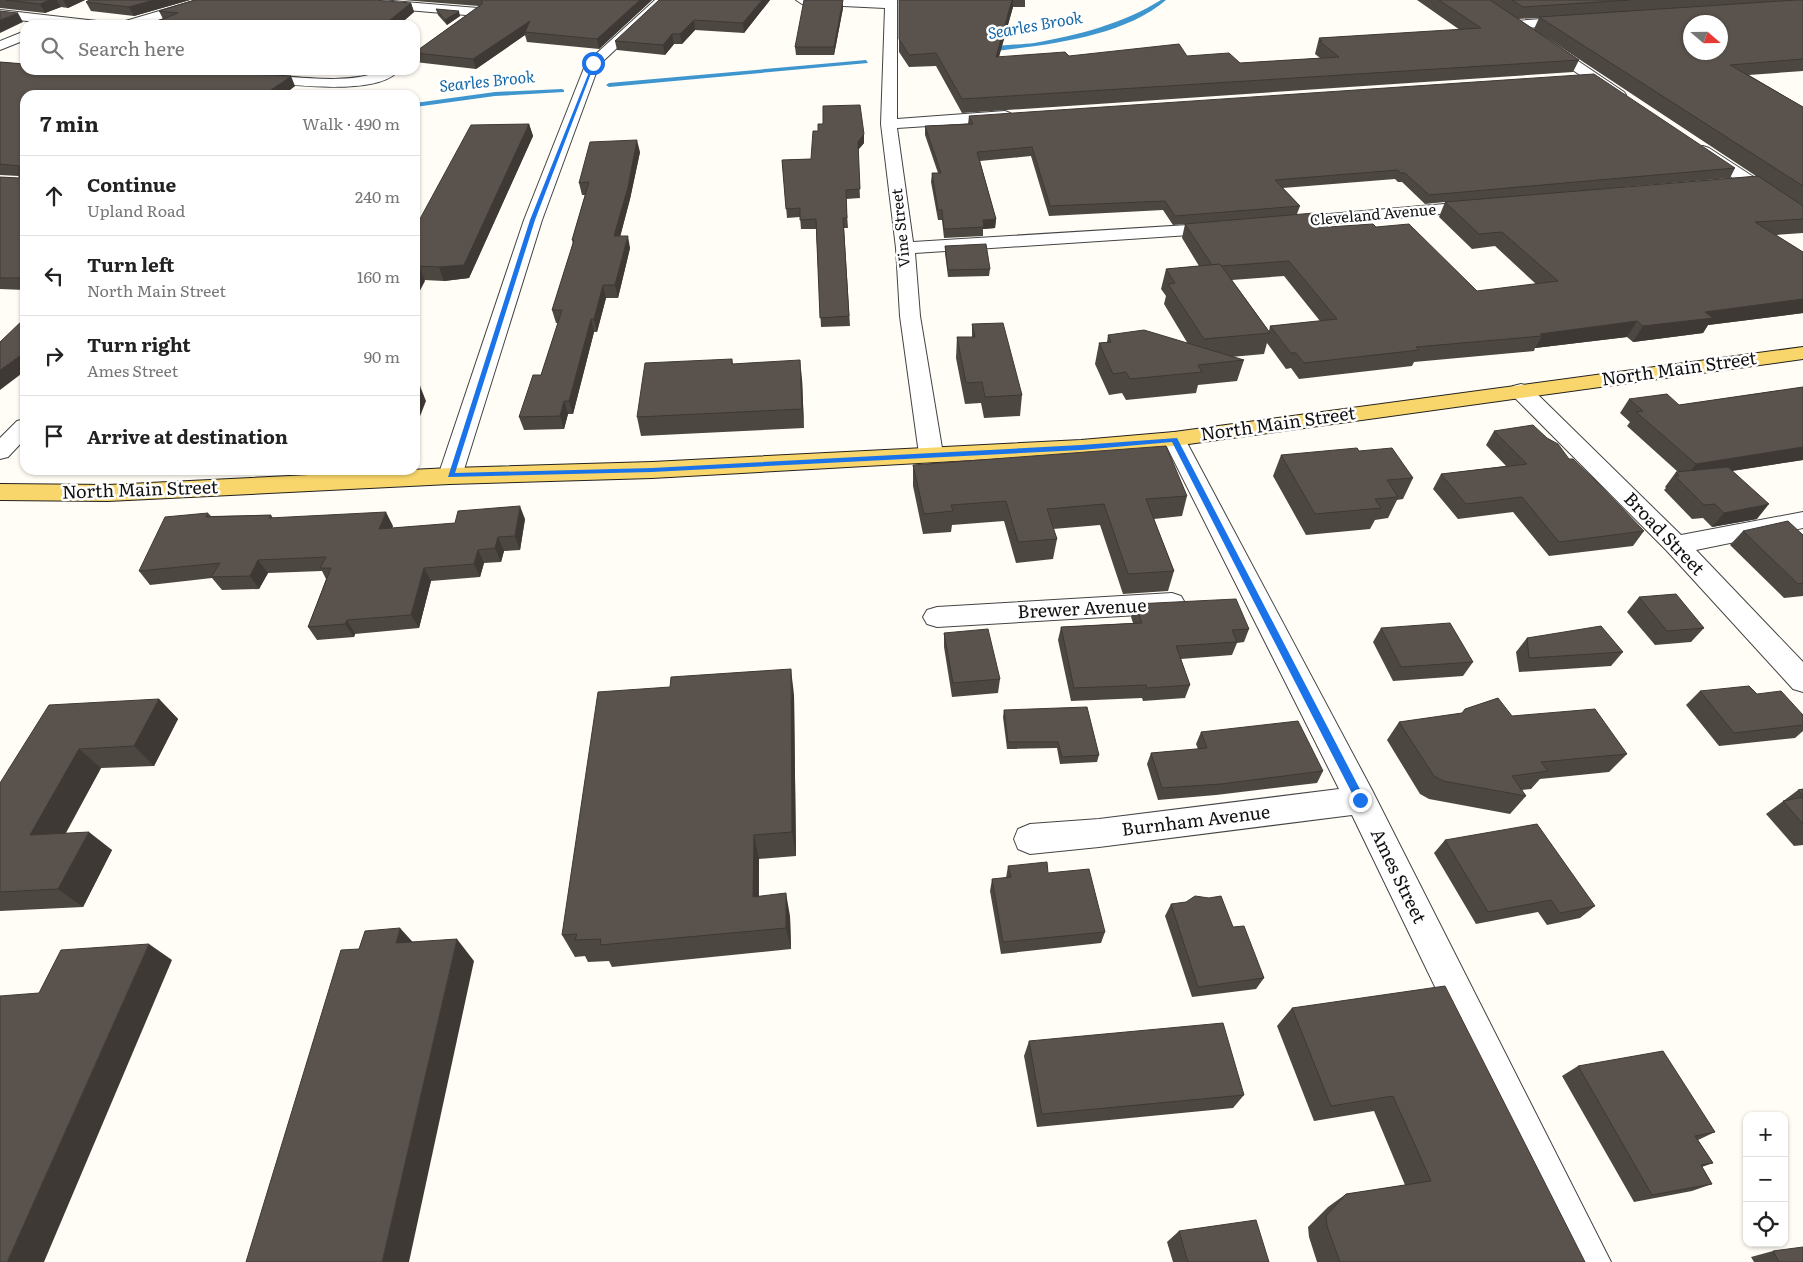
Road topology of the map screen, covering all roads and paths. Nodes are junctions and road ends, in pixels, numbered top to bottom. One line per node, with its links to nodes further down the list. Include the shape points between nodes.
1 (210, 0): 11 (street)
2 (336, 0): 13 (street, via 478,12)
3 (662, 0): 38 (street, via 593,63 532,220)
4 (802, 0): 5 (street)
5 (890, 2): 23 (street, Vine Street)
6 (74, 12): 10 (street)
7 (0, 14): 9 (street)
8 (1499, 15): 14 (street)
9 (39, 20)
10 (56, 20)
11 (144, 20)
12 (1582, 20): 14 (street)
13 (459, 25)
14 (1514, 25): 19 (street)
15 (20, 37): 16 (street)
16 (0, 46)
17 (384, 75): 18 (street, via 367,82)
18 (238, 77)
19 (1592, 77): 20 (street); 21 (street)
20 (1572, 78)
21 (1630, 102)
22 (1018, 115): 23 (street)
23 (889, 124): 31 (street, Vine Street)
24 (1694, 145): 25 (street)
25 (1751, 183): 26 (street); 28 (street)
26 (1722, 185)
27 (1496, 205): 29 (street, Cleveland Avenue)
28 (1803, 217)
29 (1270, 224)
30 (1240, 226): 31 (street)
31 (904, 248): 37 (street, Vine Street, via 910,316)
32 (1803, 353): 33 (main road, North Main Street)
33 (1521, 391): 35 (main road, North Main Street); 41 (street, Broad Street)
34 (20, 431): 36 (street)
35 (1174, 439): 37 (main road, North Main Street); 45 (street, Ames Street, via 1244,599)
36 (0, 452)
37 (931, 454): 38 (main road, North Main Street, via 652,470)
38 (450, 476): 39 (main road, North Main Street, via 108,493)
39 (0, 492)
40 (1803, 520): 41 (street)
41 (1676, 545): 44 (street, Broad Street)
42 (1196, 602): 43 (street, Brewer Avenue)
43 (937, 617)
44 (1803, 680)
45 (1360, 800): 46 (street, Burnham Avenue); 47 (street, Ames Street)
46 (1030, 839)
47 (1590, 1262)

